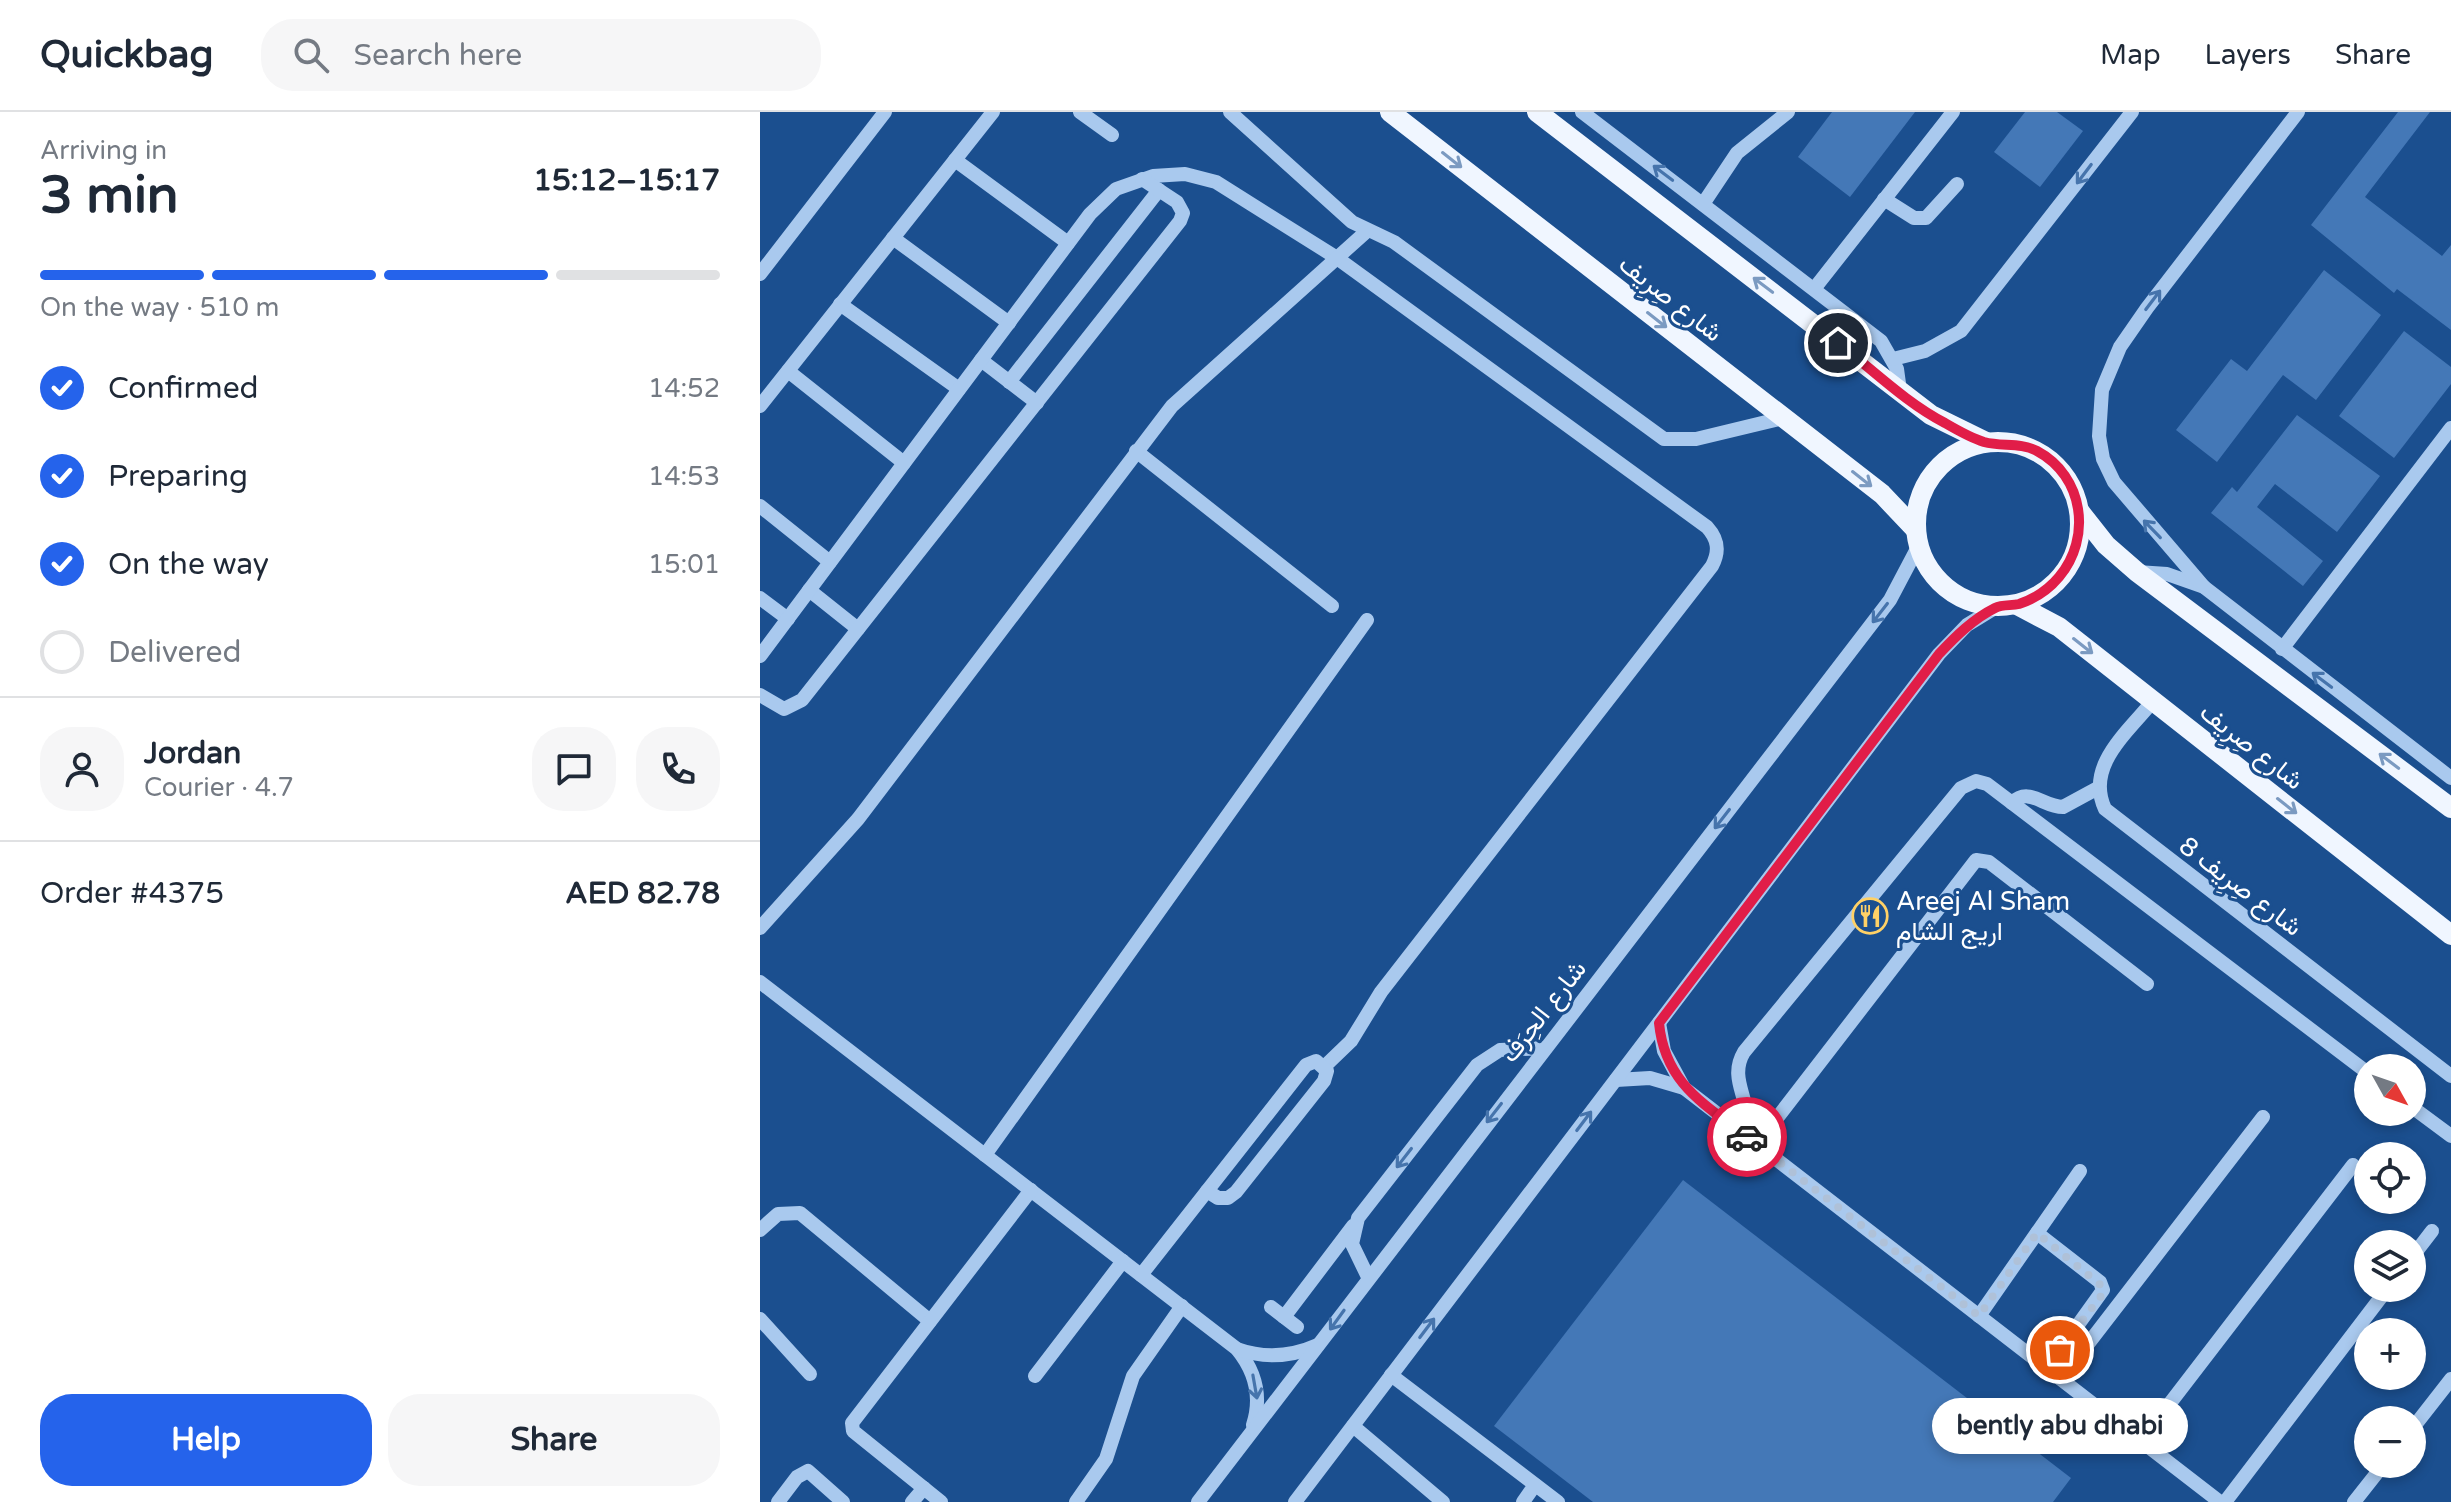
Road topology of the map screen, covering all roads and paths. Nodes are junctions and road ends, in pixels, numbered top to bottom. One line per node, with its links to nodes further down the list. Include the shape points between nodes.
1 (885, 112): 23 (street)
2 (993, 112): 13 (street)
3 (1080, 112): 12 (street)
4 (1230, 112): 19 (street)
5 (1390, 112): 35 (main road, شارع صِرِيف, one-way to 35)
6 (1537, 112): 32 (main road, one-way to 6)
7 (1582, 112): 18 (street, one-way to 7)
8 (1788, 112): 18 (street, via 1737,153)
9 (1953, 112): 17 (street)
10 (2132, 112): 27 (street, one-way to 27, via 1961,331 1925,351)
11 (2298, 112): 45 (street, one-way to 11, via 2114,482 2099,436 2102,390 2120,347 2147,308)
12 (1112, 135)
13 (955, 160): 20 (street); 21 (street)
14 (1142, 179): 16 (street); 21 (street, via 1107,196); 22 (street, via 1185,174 1216,182)
15 (1957, 184): 17 (street, via 1926,218 1914,218)
16 (1159, 190): 30 (street); 33 (street, via 1180,205 1182,218)
17 (1884, 199): 24 (street)
18 (1703, 204): 24 (street)
19 (1367, 231): 22 (street); 35 (street, via 1394,242 1664,439 1680,442)
20 (893, 238): 25 (street); 26 (street)
21 (1068, 243): 26 (street)
22 (1337, 258): 38 (street, via 1198,379); 68 (street, via 1707,527 1718,553 1381,992 1351,1041)
23 (760, 274)
24 (1814, 289): 27 (street, via 1873,334)
25 (840, 304): 29 (street); 31 (street)
26 (1009, 323): 28 (street)
27 (1893, 359): 32 (street)
28 (981, 360): 30 (street); 31 (street)
29 (788, 371): 34 (street); 39 (street)
30 (1009, 382): 33 (street)
31 (959, 389): 39 (street)
32 (1900, 391): 37 (main road, via 1931,415)
33 (1037, 403): 52 (street)
34 (760, 406)
35 (1783, 418): 42 (main road, شارع صِرِيف, one-way to 42, via 1882,494)
36 (2451, 428): 53 (street)
37 (1986, 442): 41 (main road, via 2038,451 2058,468); 42 (main road, via 1952,457 1927,483 1918,506)
38 (1136, 451): 49 (street); 61 (street, via 858,819)
39 (904, 463): 43 (street)
40 (760, 506): 43 (street)
41 (2080, 512): 44 (main road); 48 (main road, via 2079,539 2058,579 2040,594)
42 (1918, 538): 48 (main road, via 1930,570 1948,589 1972,601); 66 (street, شارع الحِرَف, one-way to 66, via 1890,600)
43 (830, 562): 46 (street)
44 (2137, 572): 45 (street, via 2167,574); 60 (main road, one-way to 44)
45 (2204, 587): 53 (street)
46 (809, 590): 50 (street); 52 (street)
47 (760, 598): 50 (street)
48 (2008, 605): 56 (main road, شارع صِرِيف, one-way to 56, via 2059,627); 65 (street, via 1967,625 1939,654)
49 (1332, 606)
50 (788, 619): 54 (street)
51 (1367, 620): 77 (street)
52 (858, 629): 55 (street, via 797,705 778,708)
53 (2282, 649): 57 (street, one-way to 53)
54 (760, 656)
55 (760, 695)
56 (2153, 701): 58 (street, via 2107,757); 62 (main road, شارع صِرِيف, one-way to 62)
57 (2451, 778)
58 (2098, 788): 59 (street, via 2063,807 2029,796); 69 (street, شارع صِرِيف 8, via 2112,818)
59 (2012, 803): 67 (street); 74 (street, via 1982,782 1970,781 1961,788 1744,1052 1736,1075 1748,1110)
60 (2451, 808)
61 (760, 928)
62 (2451, 935)
63 (760, 982): 77 (street)
64 (2147, 984): 76 (street, via 1989,862 1976,860)
65 (1659, 1023): 70 (street); 71 (street, via 1669,1064)
66 (1545, 1048): 82 (street, one-way to 82, via 1500,1050 1477,1065); 91 (street, شارع الحِرَف, one-way to 91)
67 (2354, 1062)
68 (1325, 1066): 81 (street, via 1316,1061 1306,1065); 81 (street, via 1324,1081 1236,1192 1223,1199)
69 (2451, 1076)
70 (1616, 1080): 71 (street, via 1650,1078); 104 (street, one-way to 70)
71 (1684, 1088): 74 (street)
72 (2263, 1117): 106 (street)
73 (2426, 1117): 75 (street)
74 (1742, 1132): 76 (street)
75 (2451, 1136)
76 (1757, 1144): 95 (street)
77 (985, 1155): 80 (street)
78 (2353, 1165): 111 (street)
79 (2080, 1171): 85 (street)
80 (1031, 1190): 89 (street); 98 (street)
81 (1207, 1191): 90 (street)
82 (1353, 1226): 87 (street); 88 (street, via 1352,1244)
83 (760, 1230): 98 (street, via 778,1214 800,1213)
84 (2432, 1231): 86 (street)
85 (2037, 1233): 95 (street); 102 (street, via 2100,1282 2103,1290)
86 (2426, 1239)
87 (1333, 1256): 88 (street); 96 (street)
88 (1359, 1260): 91 (street)
89 (1123, 1261): 90 (street); 105 (street)
90 (1141, 1275): 93 (street)
91 (1368, 1277): 100 (street, شارع الحِرَف, one-way to 100)
92 (2377, 1302): 125 (street)
93 (1182, 1306): 101 (street); 119 (street, via 1133,1376 1106,1459)
94 (1271, 1307): 96 (street)
95 (1979, 1316): 102 (street)
96 (1284, 1317): 99 (street)
97 (760, 1319): 103 (street)
98 (930, 1321): 114 (street, via 851,1427)
99 (1297, 1327)
100 (1318, 1345): 101 (street, via 1272,1356); 110 (street, شارع الحِرَف)
101 (1237, 1349): 110 (street, one-way to 110, via 1255,1381)
102 (2047, 1368): 106 (street)
103 (810, 1374)
104 (1391, 1375): 109 (street); 113 (street)
105 (1035, 1376)
106 (2061, 1379): 111 (street)
107 (2451, 1379): 108 (street)
108 (2426, 1411)
109 (1353, 1426): 121 (street); 122 (street)
110 (1252, 1429): 120 (street, شارع الحِرَف)
111 (2141, 1441): 125 (street)
112 (2373, 1478): 126 (street)
113 (1535, 1485): 123 (street); 124 (street)
114 (924, 1488): 117 (street); 118 (street)
115 (778, 1502): 116 (street, via 808,1471)
116 (843, 1502)
117 (912, 1502)
118 (941, 1502)
119 (1076, 1502)
120 (1198, 1502)
121 (1295, 1502)
122 (1443, 1502)
123 (1523, 1502)
124 (1558, 1502)
125 (2222, 1502)
126 (2354, 1502)

